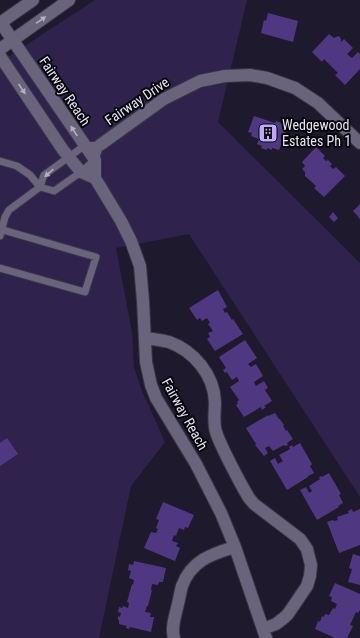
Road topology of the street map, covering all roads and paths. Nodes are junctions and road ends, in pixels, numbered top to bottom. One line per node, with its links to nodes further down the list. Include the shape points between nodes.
1 (33, 0): 3 (street)
2 (70, 0): 4 (street, one-way to 2)
3 (0, 23): 4 (street, Fairway Reach)
4 (12, 40): 5 (street); 9 (street, Fairway Reach, one-way to 4)
5 (0, 48)
6 (0, 56): 10 (street, one-way to 10)
7 (360, 143): 8 (street, Fairway Drive, via 318,102 295,88 267,78 244,75 200,81 164,99)
8 (100, 145): 9 (lane); 11 (lane)
9 (84, 146): 10 (lane); 11 (street, Fairway Reach)
10 (69, 157): 13 (street); 15 (lane, one-way to 15, via 44,175)
11 (94, 160): 13 (lane); 14 (street, Fairway Reach)
12 (0, 161): 15 (lane, via 22,169)
13 (81, 172): 14 (street); 15 (lane, via 54,191)
14 (95, 178): 18 (street, Fairway Reach, via 118,214 140,266)
15 (40, 187): 16 (lane, via 9,210)
16 (1, 231): 17 (lane, via 96,257 86,292)
17 (0, 268)
18 (145, 338): 19 (street, Fairway Reach, via 146,362 156,398 196,464 221,513); 20 (street, via 177,346 189,353 203,367 213,388 216,432 249,498 300,539 307,550 311,564 307,586 285,618 268,628)
19 (234, 547): 20 (street, Fairway Reach); 21 (street, via 202,560 188,573 182,587 173,628)
20 (264, 634)
21 (174, 638)

